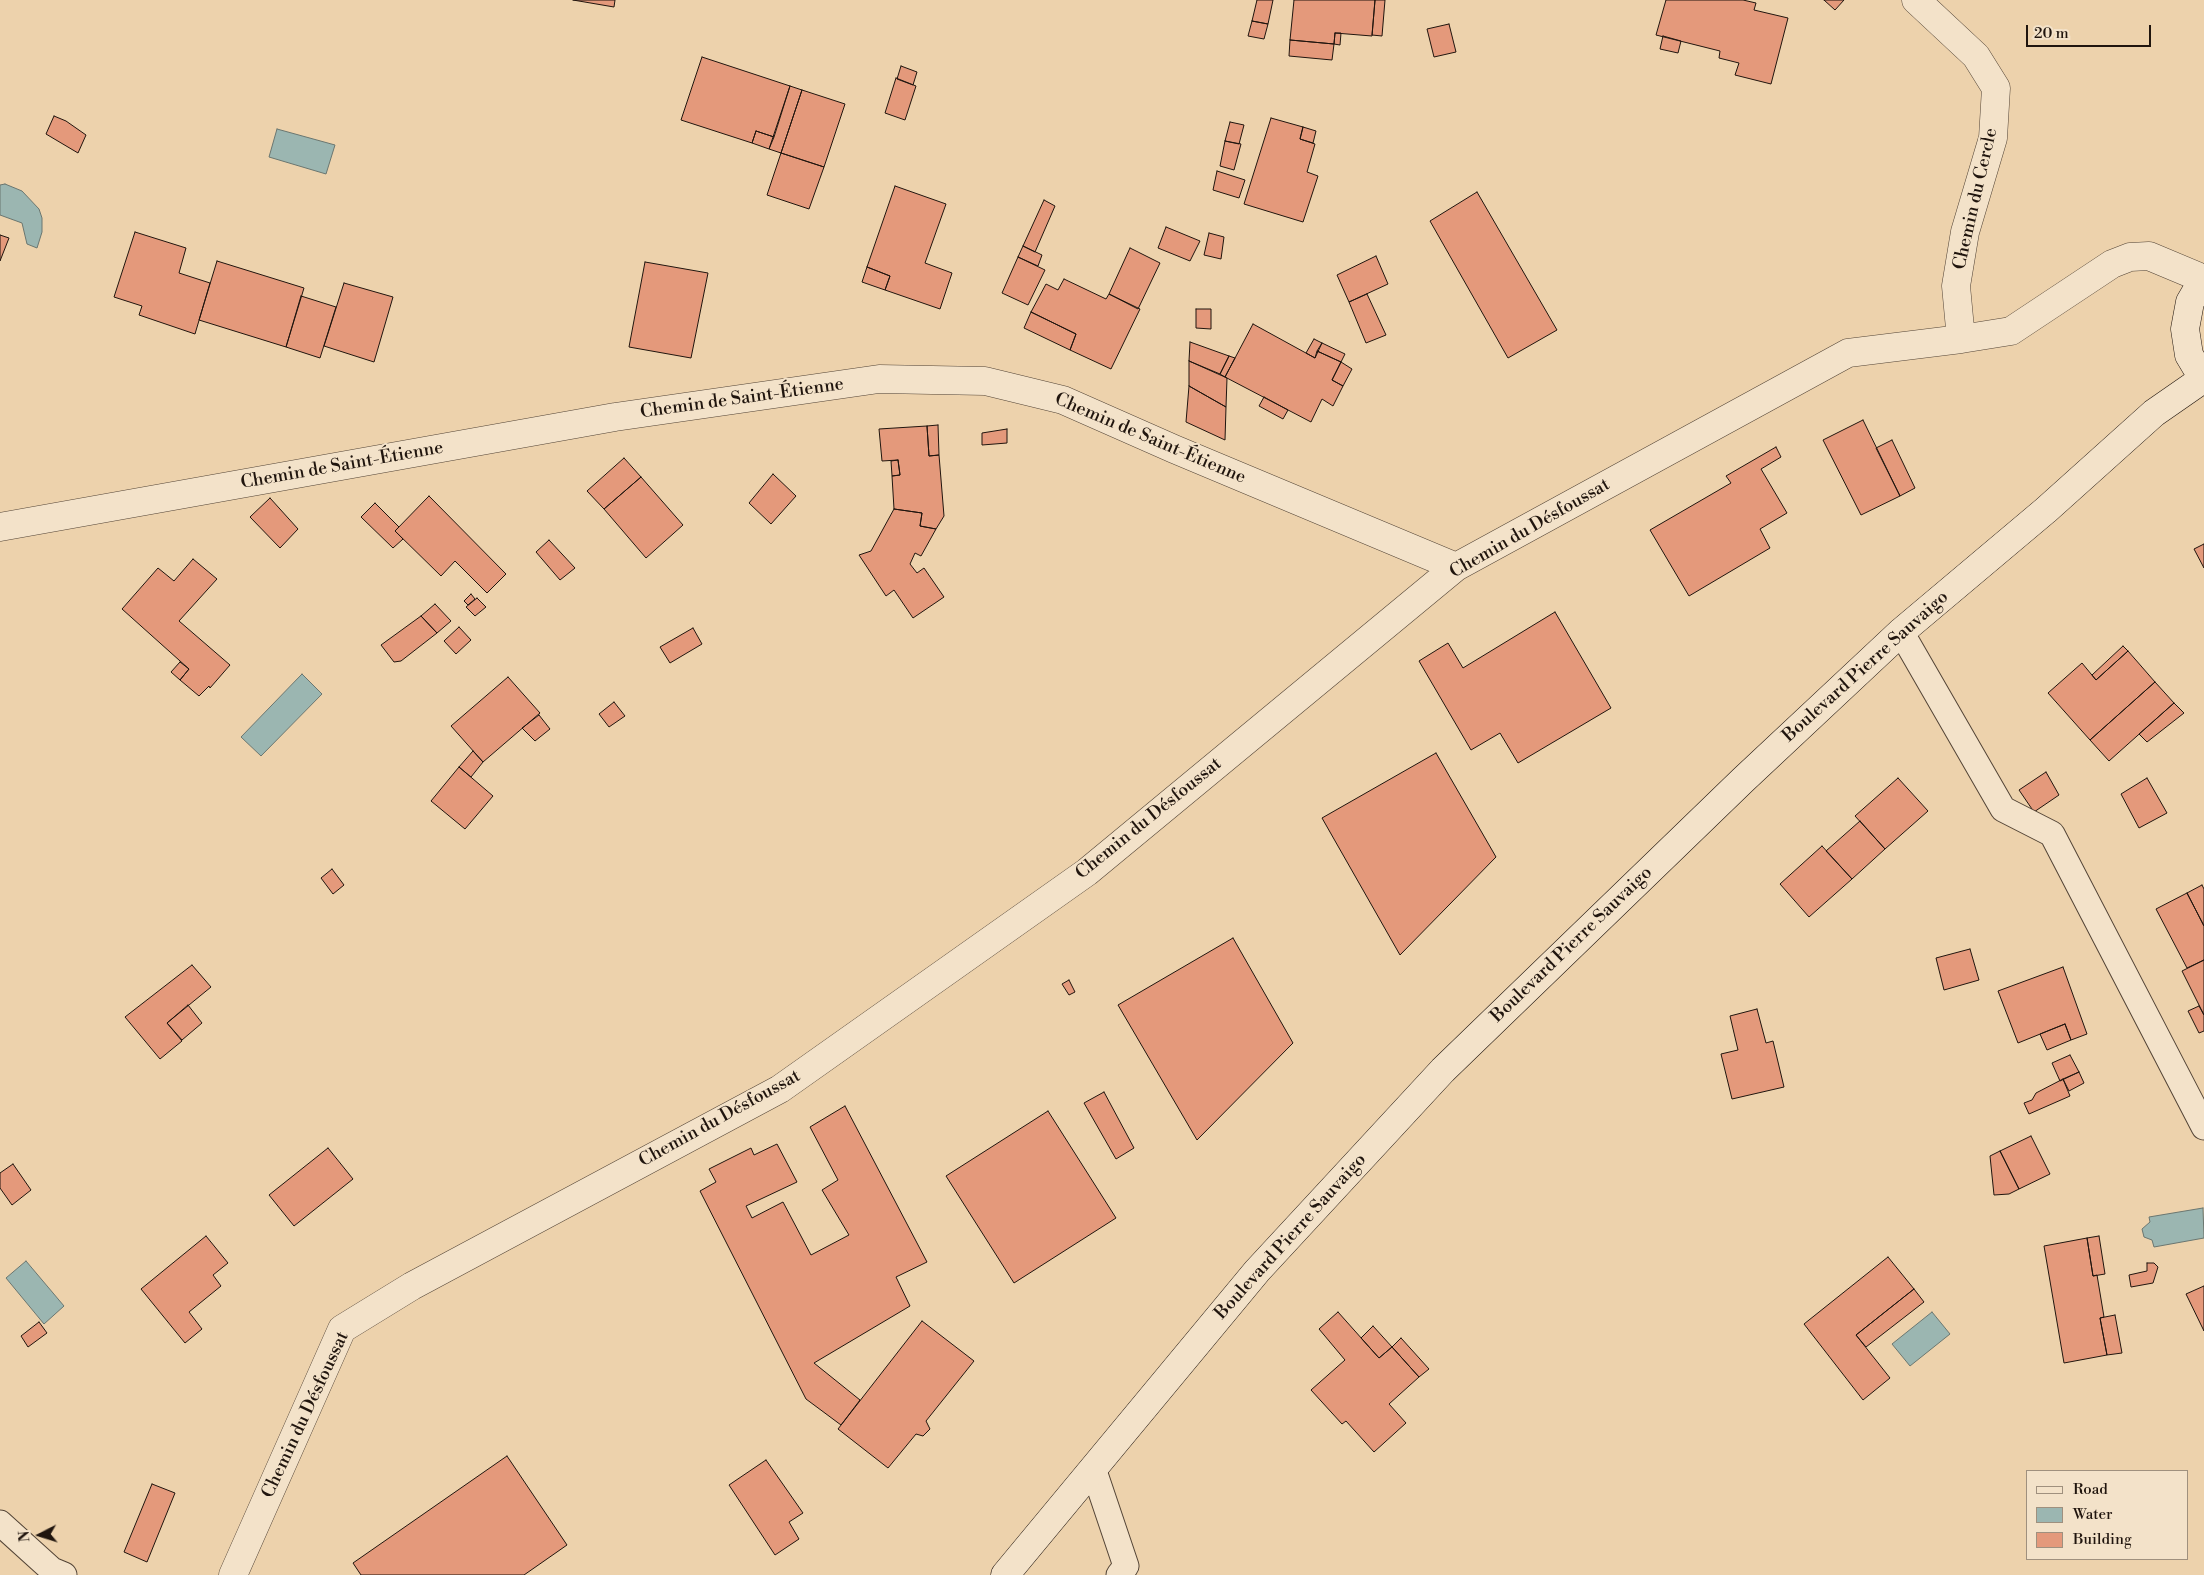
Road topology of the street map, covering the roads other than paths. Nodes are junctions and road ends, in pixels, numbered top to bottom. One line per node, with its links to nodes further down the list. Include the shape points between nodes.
1 (1916, 0): 3 (street, Chemin du Cercle, via 1976,56 1996,88 1993,138 1965,232 1956,286)
2 (2204, 279): 3 (street, Chemin du Désfoussat, via 2148,256 2130,257 2112,264 2010,331); 4 (street, via 2190,302 2185,328 2189,356)
3 (1961, 340): 6 (street, Chemin du Désfoussat, via 1848,354)
4 (2203, 379): 7 (street, Boulevard Pierre Sauvaigo, via 2154,413 2046,510)
5 (0, 526): 6 (street, Chemin de Saint-Étienne, via 625,416 879,379 985,381 1063,400)
6 (1456, 567): 12 (street, Chemin du Désfoussat, via 1086,872 780,1090 412,1286 342,1329)
7 (1901, 632): 8 (lane, via 2003,809 2052,834); 9 (street, Boulevard Pierre Sauvaigo, via 1443,1070 1257,1271)
8 (2204, 1127)
9 (1093, 1468): 13 (street, Boulevard Pierre Sauvaigo); 14 (lane, via 1126,1566)
10 (0, 1522): 11 (lane, via 52,1570)
11 (64, 1575)
12 (233, 1575)
13 (1005, 1575)
14 (1119, 1575)

